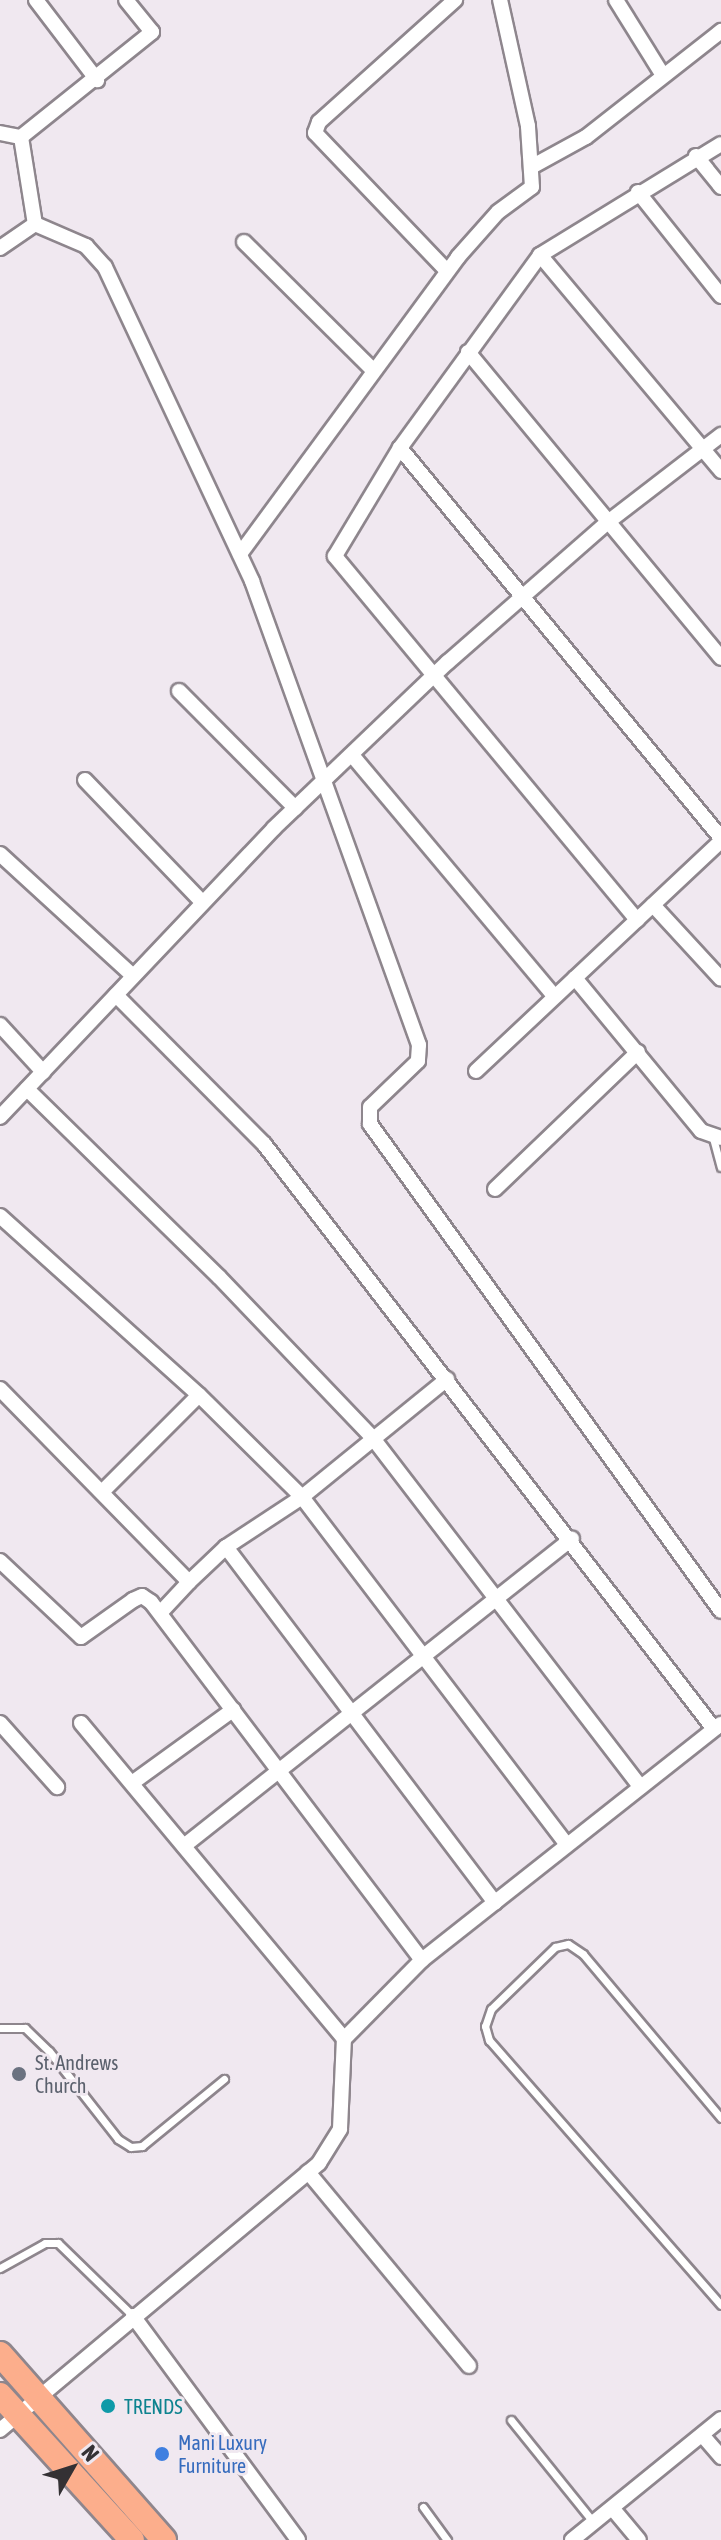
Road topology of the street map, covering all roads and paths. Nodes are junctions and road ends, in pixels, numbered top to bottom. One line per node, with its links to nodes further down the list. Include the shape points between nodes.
1 (36, 0): 8 (street)
2 (126, 0): 8 (street, via 152,32)
3 (455, 0): 20 (street, via 319,122 315,133)
4 (500, 0): 13 (street)
5 (616, 0): 7 (street)
6 (721, 31): 7 (street)
7 (662, 74): 13 (street, via 586,137)
8 (97, 80): 10 (street)
9 (0, 133): 10 (street)
10 (21, 137): 16 (street)
11 (721, 144): 12 (street)
12 (696, 156): 14 (street); 15 (street)
13 (533, 166): 20 (street, via 532,187 498,212)
14 (721, 187)
15 (638, 192): 19 (street); 21 (street)
16 (35, 224): 18 (street); 29 (street, via 86,246 105,267)
17 (244, 242): 23 (street)
18 (0, 248)
19 (540, 255): 22 (street); 26 (street)
20 (447, 271): 23 (street)
21 (721, 296)
22 (468, 352): 25 (street); 28 (street)
23 (372, 369): 29 (street)
24 (721, 435): 26 (street)
25 (400, 448): 30 (street); 32 (street, via 335,556)
26 (704, 449): 27 (street); 28 (street)
27 (721, 471)
28 (608, 522): 30 (street); 31 (street)
29 (240, 554): 36 (street)
30 (524, 595): 32 (street); 38 (street)
31 (721, 658)
32 (434, 675): 34 (street); 42 (street)
33 (179, 691): 37 (street)
34 (352, 755): 36 (street); 47 (street)
35 (85, 780): 40 (street)
36 (322, 782): 37 (street); 69 (street, via 419,1045 418,1061 370,1107 370,1124)
37 (295, 808): 40 (street)
38 (721, 839): 41 (street)
39 (0, 854): 43 (street)
40 (203, 903): 43 (street)
41 (653, 905): 42 (street); 45 (street)
42 (637, 920): 44 (street)
43 (133, 976): 46 (street)
44 (575, 978): 47 (street); 49 (street)
45 (721, 979)
46 (116, 995): 51 (street); 58 (street, via 264,1144)
47 (554, 996): 50 (street)
48 (0, 1025): 51 (street)
49 (638, 1052): 54 (street); 56 (street)
50 (476, 1071)
51 (43, 1072): 52 (street)
52 (27, 1089): 53 (street); 61 (street)
53 (0, 1117)
54 (717, 1138): 55 (lane)
55 (721, 1167)
56 (495, 1189)
57 (0, 1216): 60 (street)
58 (447, 1379): 61 (street); 64 (street)
59 (0, 1389): 62 (street)
60 (199, 1395): 62 (street); 63 (street)
61 (372, 1437): 63 (street); 68 (street)
62 (104, 1490): 67 (street)
63 (302, 1497): 65 (street); 71 (street)
64 (572, 1539): 68 (street); 76 (street)
65 (226, 1547): 67 (street); 73 (street)
66 (0, 1561): 70 (street, via 81,1637 142,1596)
67 (189, 1582): 70 (street)
68 (499, 1598): 71 (street); 80 (street)
69 (721, 1611)
70 (160, 1613): 72 (street)
71 (425, 1657): 73 (street); 81 (street)
72 (233, 1710): 77 (street); 78 (street)
73 (349, 1712): 77 (street); 83 (street)
74 (0, 1723): 79 (street)
75 (81, 1723): 78 (street)
76 (718, 1727): 80 (street)
77 (279, 1771): 82 (street); 84 (street)
78 (132, 1783): 82 (street)
79 (57, 1787)
80 (641, 1787): 81 (street)
81 (567, 1845): 83 (street)
82 (184, 1846): 86 (street)
83 (495, 1903): 84 (street)
84 (422, 1960): 86 (street)
85 (0, 2028): 87 (lane, via 25,2028 118,2139 131,2147 142,2146)
86 (344, 2039): 89 (street, via 340,2129)
87 (224, 2079)
88 (721, 2118): 91 (lane, via 583,1954 568,1944 555,1947 491,2009 485,2026 489,2040)
89 (308, 2172): 92 (street); 94 (street)
90 (0, 2268): 92 (lane, via 45,2243 58,2243)
91 (721, 2305)
92 (133, 2316): 96 (street); 107 (street)
93 (0, 2354): 96 (highway)
94 (469, 2366)
95 (0, 2395): 99 (highway)
96 (37, 2397): 99 (street); 106 (highway)
97 (721, 2419): 100 (street)
98 (511, 2420): 104 (lane)
99 (9, 2423): 105 (highway)
100 (703, 2436): 101 (street); 103 (street)
101 (721, 2457)
102 (423, 2507): 108 (lane)
103 (613, 2509): 104 (street); 110 (street)
104 (594, 2523): 109 (street)
105 (132, 2540)
106 (164, 2540)
107 (298, 2540)
108 (447, 2540)
109 (572, 2540)
110 (639, 2540)

